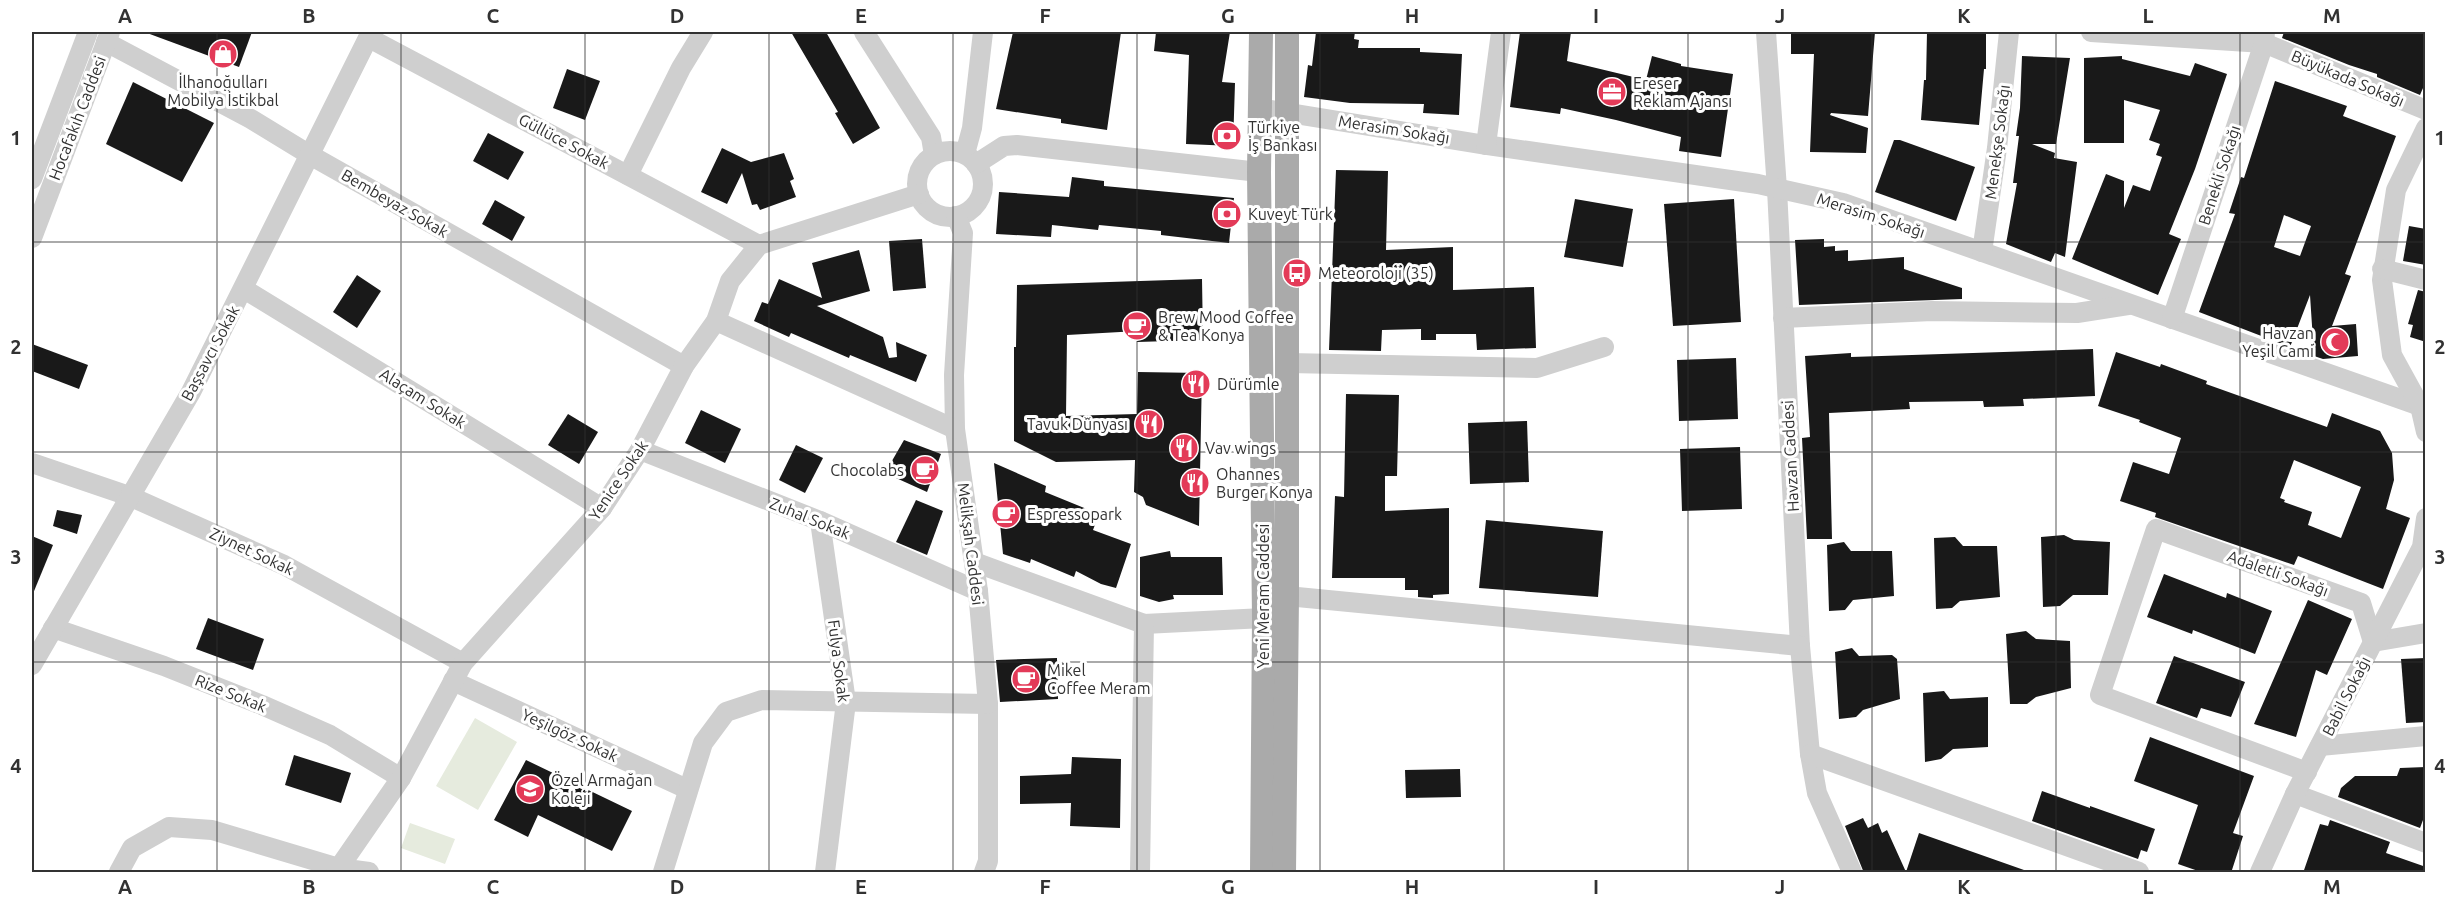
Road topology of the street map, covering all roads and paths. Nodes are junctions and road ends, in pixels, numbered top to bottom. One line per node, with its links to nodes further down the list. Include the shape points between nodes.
1 (88, 32): 25 (street, Hocafakıh Caddesi)
2 (700, 32): 24 (street)
3 (864, 32): 21 (street, via 931,137)
4 (983, 32): 22 (street)
5 (1261, 32): 14 (main road, Yeni Meram Caddesi)
6 (1287, 32): 16 (main road, Yeni Meram Caddesi)
7 (1501, 32): 18 (street)
8 (1766, 32): 26 (street, Havzan Caddesi)
9 (2010, 32): 31 (street, Menekşe Sokağı)
10 (2091, 32): 13 (street, Büyükada Sokağı)
11 (370, 34): 20 (street, Başsavcı Sokak); 24 (street, Güllüce Sokak)
12 (108, 37): 20 (street, Bembeyaz Sokak); 29 (street, Hocafakıh Caddesi)
13 (2265, 37): 15 (street, Büyükada Sokağı); 37 (street, Benekli Sokağı)
14 (1259, 108): 16 (street, Merasim Sokağı); 23 (main road, Yeni Meram Caddesi)
15 (2426, 110)
16 (1288, 112): 18 (street, Merasim Sokağı); 40 (main road, Yeni Meram Caddesi)
17 (2426, 129): 19 (street)
18 (1486, 145): 26 (street, Merasim Sokağı)
19 (2421, 149): 32 (street, via 2396,190)
20 (310, 154): 34 (street, Başsavcı Sokak); 41 (street, Bembeyaz Sokak)
21 (934, 155): 22 (street, via 955,151); 27 (street, via 920,170)
22 (970, 159): 23 (street, via 1017,145); 28 (street, via 981,174 980,195 975,205)
23 (1259, 172): 54 (main road, Yeni Meram Caddesi)
24 (628, 175): 30 (street, Güllüce Sokak)
25 (32, 180)
26 (1777, 189): 31 (street, Merasim Sokağı, via 1843,203); 36 (street, Havzan Caddesi)
27 (919, 194): 28 (street, via 937,214); 30 (street)
28 (956, 216): 43 (street, Melikşah Caddesi, via 963,233 954,375)
29 (32, 238)
30 (759, 244): 38 (street, Yenice Sokak, via 730,281)
31 (1982, 252): 35 (street, Merasim Sokağı)
32 (2382, 269): 33 (street); 42 (street, via 2392,355)
33 (2426, 280)
34 (244, 289): 47 (street, Başsavcı Sokak, via 191,392); 48 (street, Alaçam Sokak)
35 (2130, 304): 36 (street, via 2077,313 1932,312); 37 (street, Merasim Sokağı)
36 (1783, 318): 59 (street, Havzan Caddesi)
37 (2172, 319): 42 (street, Merasim Sokağı)
38 (716, 321): 41 (street, Yenice Sokak); 43 (street)
39 (1604, 347): 40 (street, via 1537,368)
40 (1288, 363): 53 (main road, Yeni Meram Caddesi)
41 (684, 366): 45 (street, Yenice Sokak)
42 (2423, 407): 44 (street)
43 (955, 429): 51 (street, Melikşah Caddesi)
44 (2426, 432)
45 (640, 450): 48 (street, Yenice Sokak); 50 (street, Zuhal Sokak)
46 (32, 462): 47 (street, Ziynet Sokak)
47 (129, 496): 56 (street, Başsavcı Sokak); 60 (street, Ziynet Sokak, via 285,565)
48 (602, 508): 60 (street, Yenice Sokak)
49 (2426, 518): 58 (street, Babil Sokağı, via 2422,547)
50 (820, 521): 52 (street, Zuhal Sokak); 63 (street, Fulya Sokak)
51 (974, 562): 52 (street, Melikşah Caddesi); 55 (street)
52 (978, 591): 64 (street, Melikşah Caddesi)
53 (1287, 596): 59 (street); 81 (main road, Yeni Meram Caddesi)
54 (1264, 618): 55 (street); 80 (main road, Yeni Meram Caddesi)
55 (1144, 624): 79 (street)
56 (53, 628): 61 (street, Başsavcı Sokak); 69 (street, Rize Sokak, via 164,666 330,735)
57 (2426, 633): 58 (street)
58 (2373, 642): 66 (street, Babil Sokağı); 68 (street, Adaletli Sokağı, via 2361,603 2156,529 2100,695)
59 (1800, 646): 67 (street, Havzan Caddesi)
60 (462, 663): 62 (street, Yenice Sokak)
61 (32, 665)
62 (453, 681): 69 (street, Yenice Sokak); 70 (street, Yeşilgöz Sokak)
63 (846, 702): 64 (street); 70 (street, via 762,699 726,712 703,743); 77 (street, Fulya Sokak)
64 (988, 704): 78 (street, Melikşah Caddesi)
65 (2426, 736): 66 (street)
66 (2320, 746): 68 (street, Babil Sokağı)
67 (1810, 754): 82 (street, Havzan Caddesi, via 1817,793); 83 (street)
68 (2307, 772): 71 (street, Babil Sokağı)
69 (401, 778): 73 (street, Yenice Sokak)
70 (687, 789): 76 (street)
71 (2295, 794): 72 (street); 84 (street, Babil Sokağı)
72 (2426, 843)
73 (337, 870): 74 (street, via 212,830 169,827 132,848); 75 (street)
74 (119, 873)
75 (369, 873)
76 (663, 873)
77 (825, 873)
78 (984, 873)
79 (1140, 873)
80 (1262, 873)
81 (1284, 873)
82 (1852, 873)
83 (2139, 873)
84 (2260, 873)

